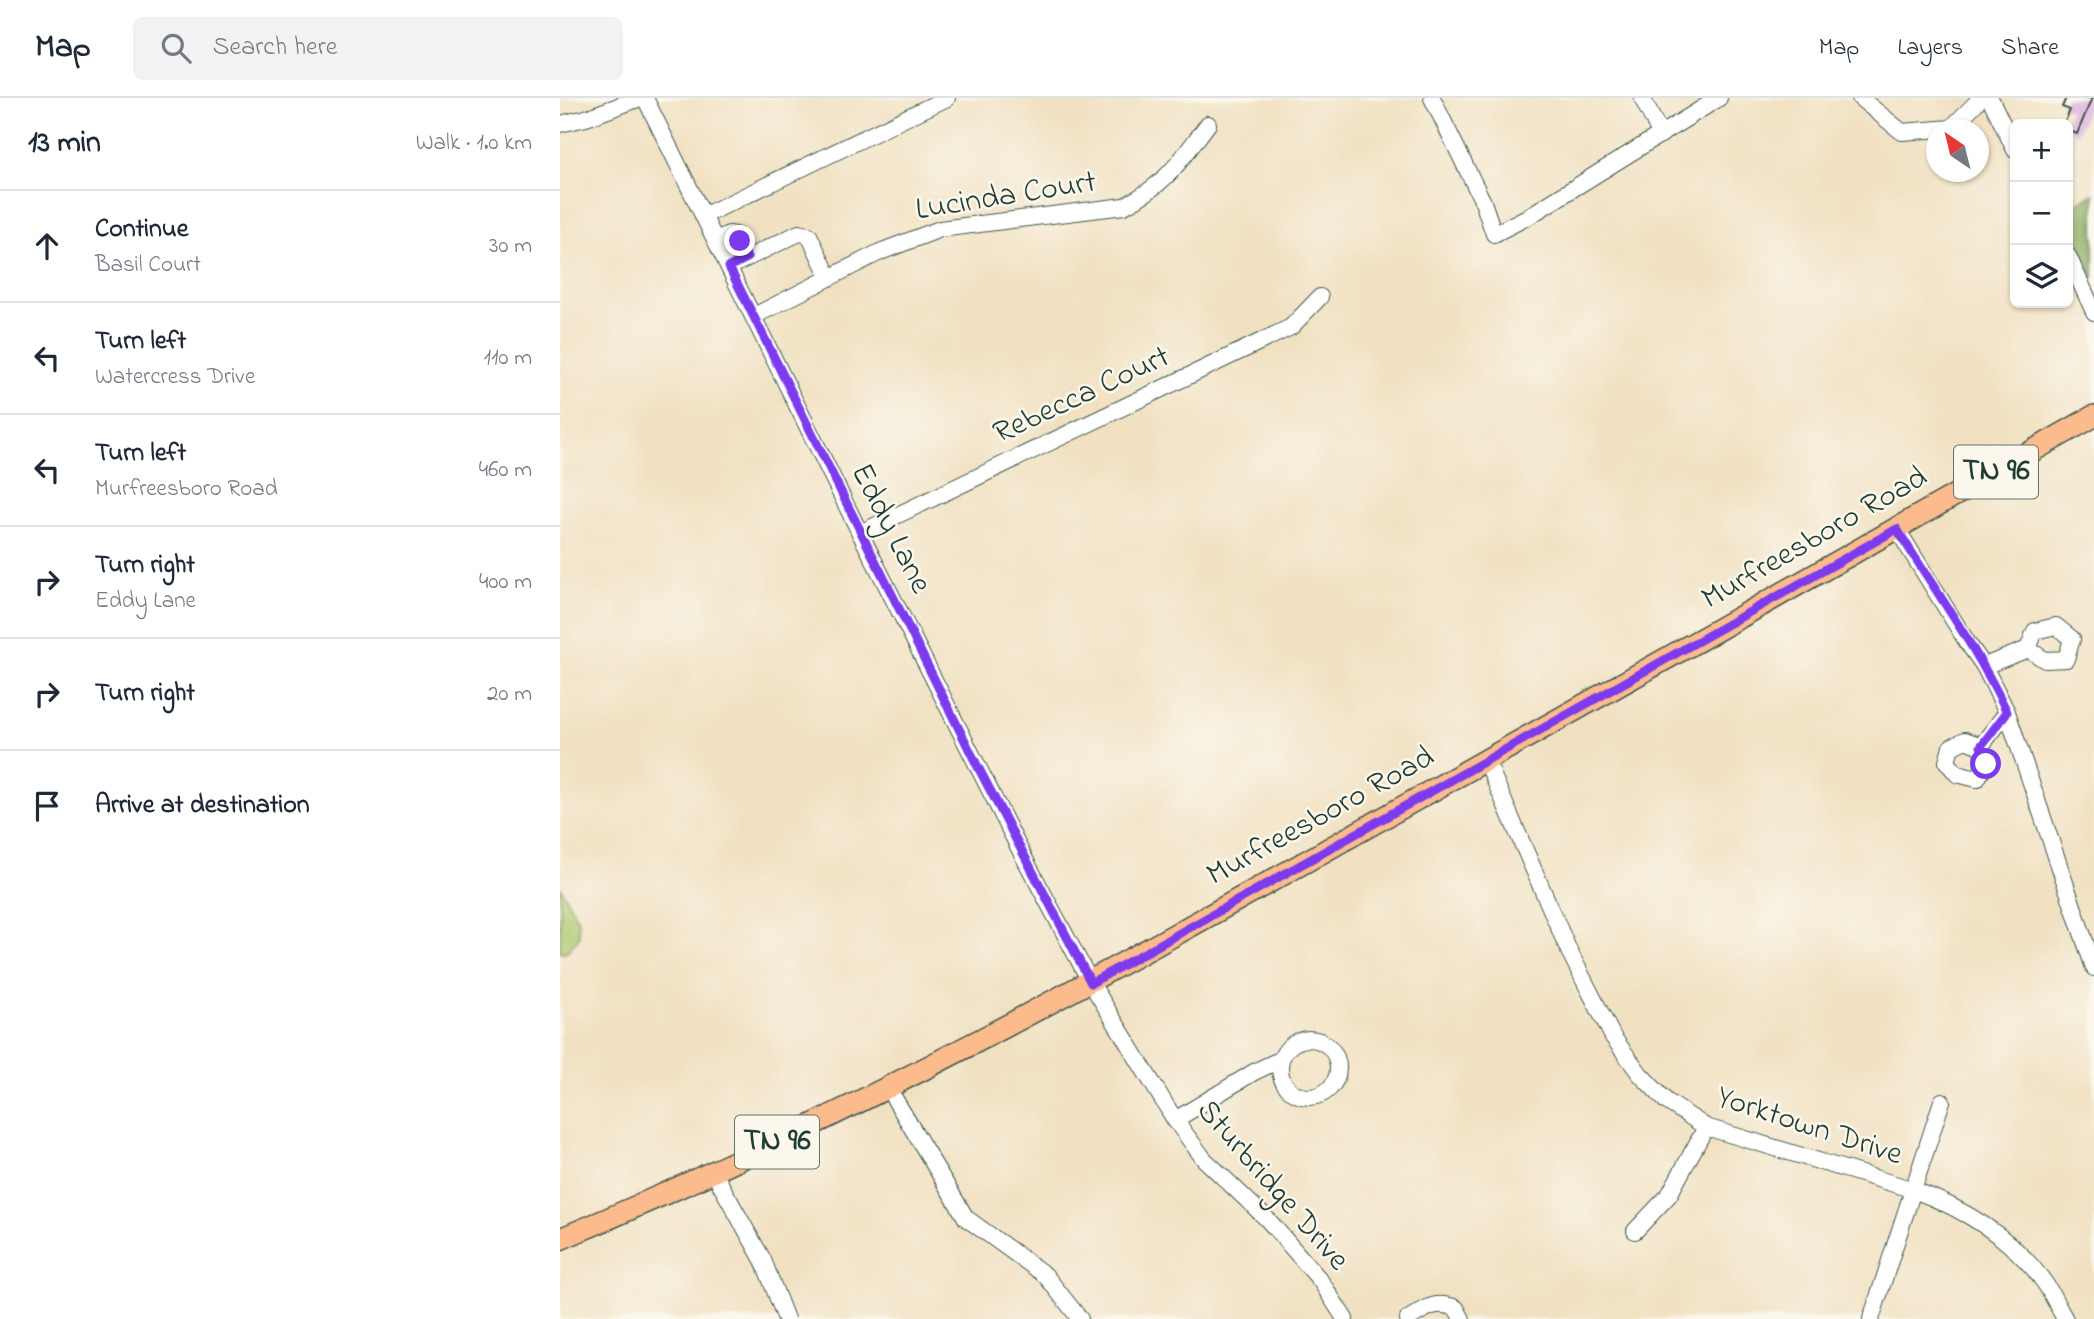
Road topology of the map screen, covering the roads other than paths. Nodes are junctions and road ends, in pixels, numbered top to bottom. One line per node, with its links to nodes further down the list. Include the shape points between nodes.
1 (642, 98): 9 (street); 13 (street, Eddy Lane)
2 (947, 98): 13 (street)
3 (1432, 98): 11 (street, via 1494,234)
4 (1642, 98): 11 (street)
5 (1719, 98): 11 (street)
6 (1860, 98): 7 (street, via 1902,132 1951,128)
7 (1981, 98)
8 (1990, 98): 12 (street)
9 (560, 124)
10 (1208, 124): 18 (street, Lucinda Court, via 1167,178 1124,206 940,229)
11 (1661, 135)
12 (2010, 139)
13 (703, 216): 14 (street, Eddy Lane)
14 (716, 240): 15 (street, via 735,235); 16 (street, Eddy Lane)
15 (747, 258): 16 (street); 18 (street, via 799,233 809,235)
16 (729, 267): 21 (street, Eddy Lane)
17 (2073, 267): 20 (street)
18 (829, 277): 21 (street, Lucinda Court)
19 (1320, 297): 24 (street, Rebecca Court, via 1291,327)
20 (2094, 312)
21 (754, 316): 24 (street, Eddy Lane)
22 (2094, 416): 23 (main road, Murfreesboro Road / TN 96)
23 (1897, 529): 26 (street); 29 (main road, Murfreesboro Road / TN 96)
24 (860, 533): 31 (street, Eddy Lane)
25 (2028, 649): 26 (street)
26 (1984, 666): 27 (street)
27 (2007, 712): 28 (street); 30 (street)
28 (1981, 746)
29 (1486, 760): 31 (main road, Murfreesboro Road / TN 96); 36 (street, Yorktown Drive, via 1569,951 1613,1037 1666,1101)
30 (2094, 968)
31 (1091, 983): 33 (main road, Murfreesboro Road / TN 96); 35 (street, Sturbridge Drive)
32 (1280, 1064): 35 (street, via 1254,1072)
33 (888, 1088): 37 (main road, Murfreesboro Road / TN 96); 42 (street, via 966,1218 1045,1275)
34 (1942, 1101): 38 (street)
35 (1175, 1120): 43 (street, Sturbridge Drive, via 1204,1159 1268,1220 1311,1270)
36 (1706, 1127): 38 (street, Yorktown Drive); 39 (street, via 1669,1195)
37 (714, 1173): 40 (main road, Murfreesboro Road / TN 96); 41 (street, via 763,1260)
38 (1914, 1190): 46 (street); 47 (street, Yorktown Drive, via 1979,1221 2019,1251)
39 (1635, 1231)
40 (560, 1239)
41 (786, 1319)
42 (1080, 1319)
43 (1345, 1319)
44 (1408, 1319): 45 (street, via 1443,1303 1456,1308)
45 (1462, 1319)
46 (1871, 1319)
47 (2066, 1319)

